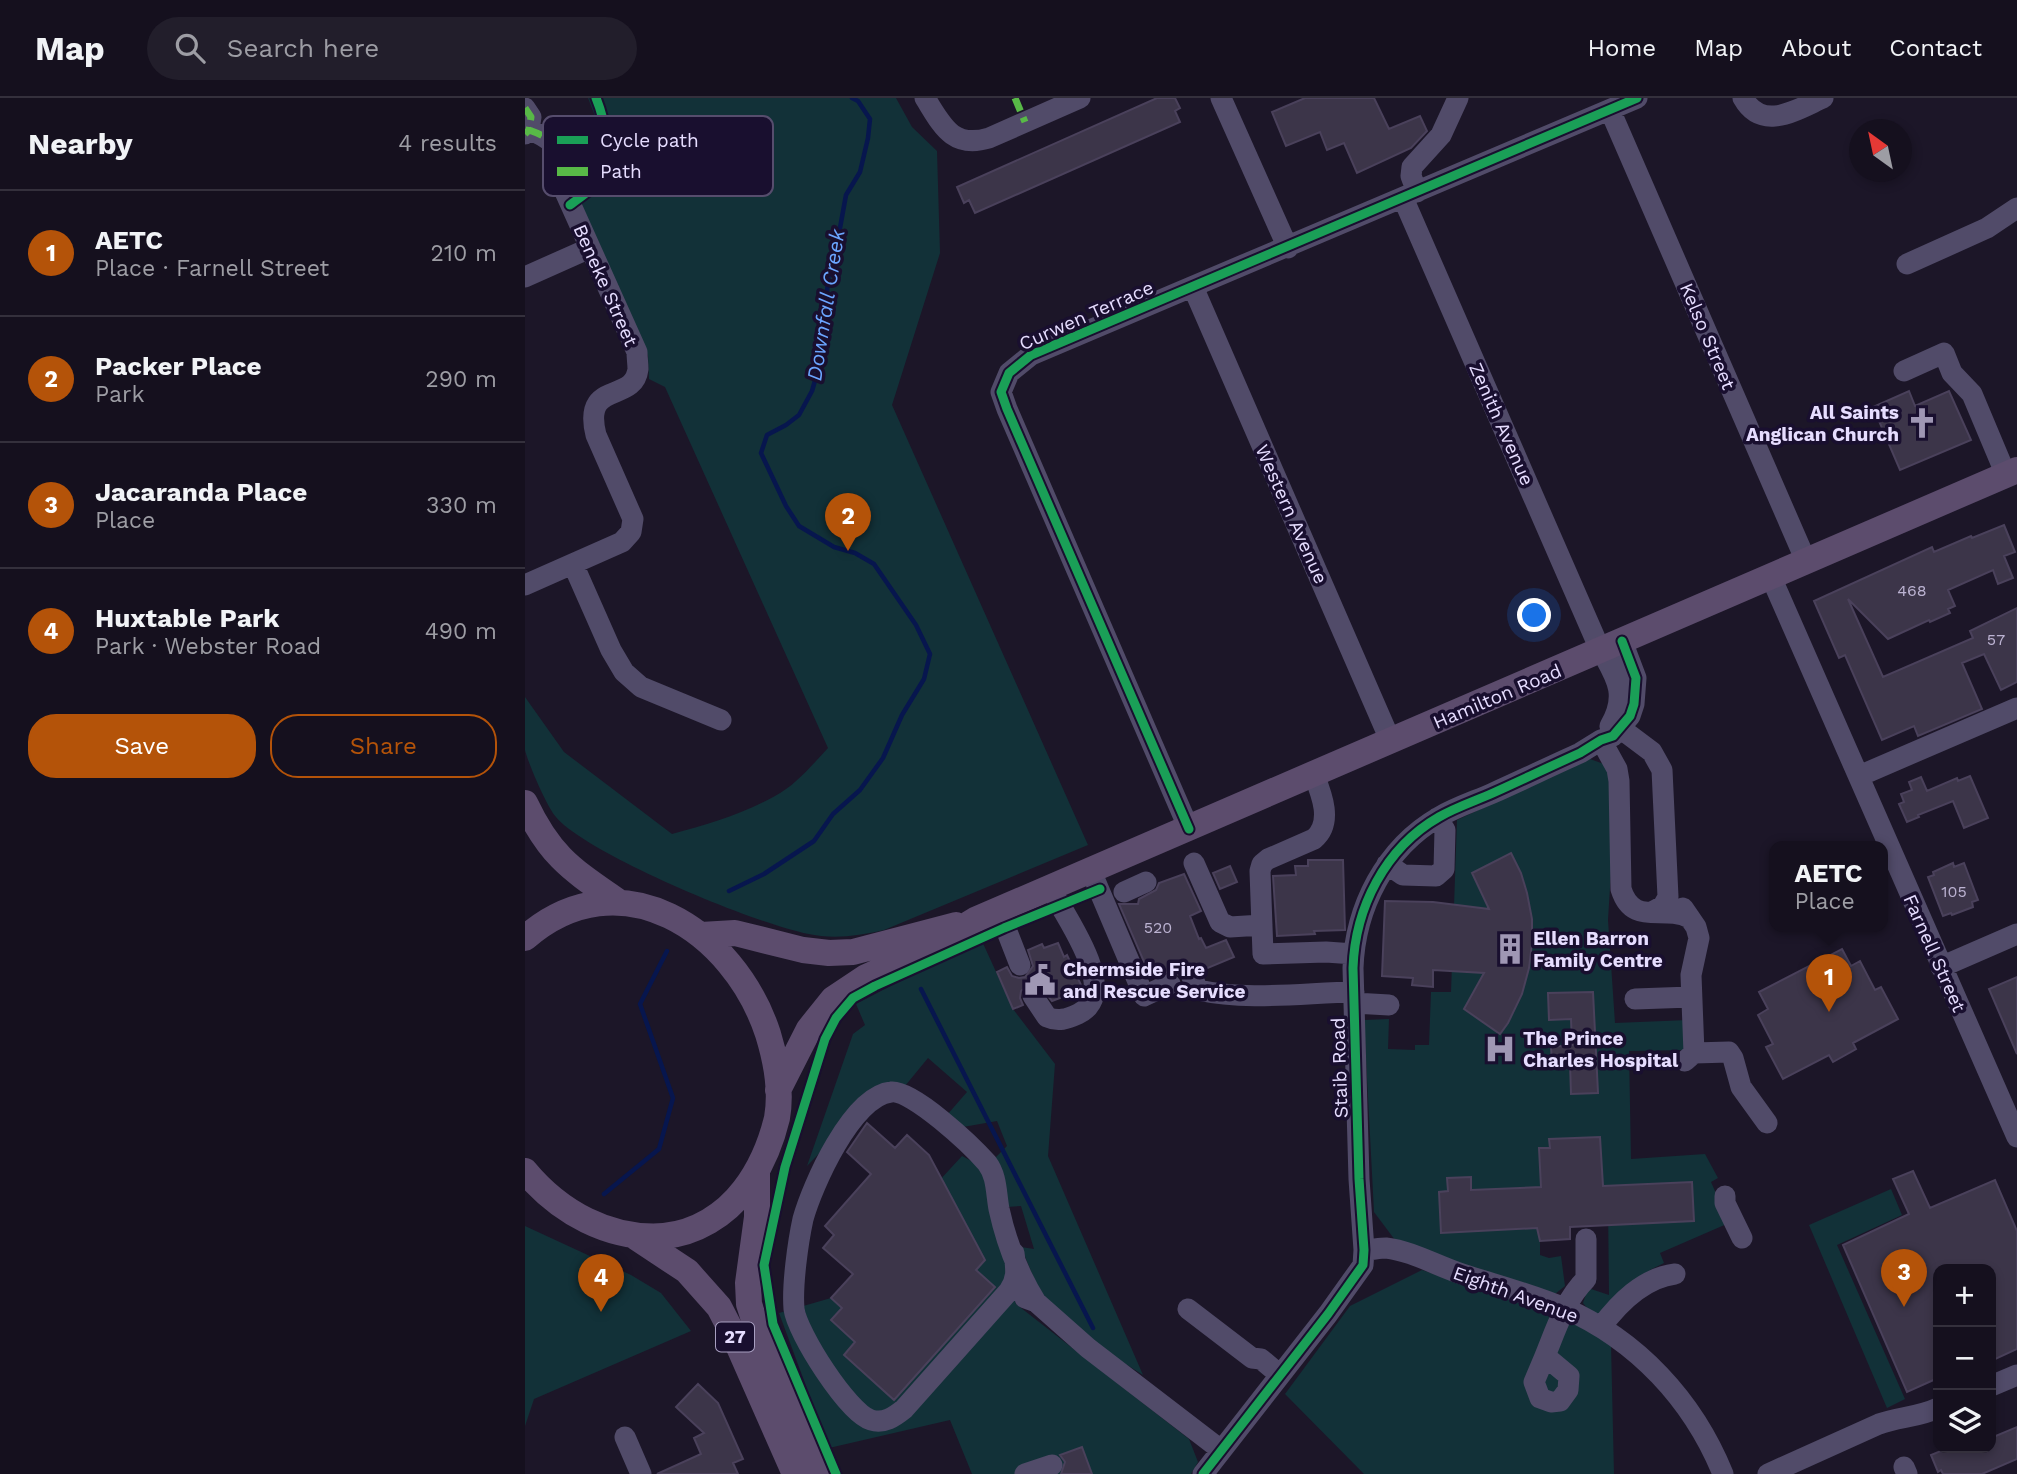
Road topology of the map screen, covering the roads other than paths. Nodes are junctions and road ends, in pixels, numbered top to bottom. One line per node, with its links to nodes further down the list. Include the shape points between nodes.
1 (925, 98): 2 (street, via 949,133 975,141)
2 (1080, 98)
3 (1221, 98): 15 (street)
4 (1458, 98): 11 (street, via 1441,135 1412,167)
5 (1637, 98): 9 (street, Curwen Terrace)
6 (1743, 98): 7 (street, via 1755,113 1771,118)
7 (1823, 98)
8 (525, 108): 10 (street, via 531,117)
9 (1611, 110): 11 (street, Curwen Terrace); 21 (street, Kelso Street)
10 (527, 132)
11 (1410, 195): 15 (street, Curwen Terrace); 25 (street, Zenith Avenue)
12 (567, 196): 14 (street, Beneke Street)
13 (2017, 208): 16 (street, via 1987,228)
14 (590, 248): 17 (street); 22 (street, Beneke Street, via 637,352 638,372 630,385 602,398 594,406 592,421 633,519 631,532 622,542)
15 (1287, 248): 18 (street, Curwen Terrace)
16 (1907, 264)
17 (525, 277)
18 (1193, 287): 29 (street, Western Avenue); 34 (street, Curwen Terrace, via 1031,355 1009,373 1001,392)
19 (1904, 371): 20 (street, via 1944,353 1952,373 1972,394)
20 (2012, 472): 21 (main road, Hamilton Road)
21 (1806, 561): 23 (main road, Hamilton Road)
22 (573, 564): 24 (street, Beneke Street); 27 (street, via 624,672 641,687)
23 (1771, 577): 25 (main road, Hamilton Road); 31 (street, Farnell Street)
24 (525, 585)
25 (1612, 646): 28 (street, via 1634,669 1637,686 1635,704); 29 (main road, Hamilton Road)
26 (2017, 708): 31 (street)
27 (721, 720)
28 (1612, 730): 33 (street, Staib Road, via 1580,753); 41 (street, via 1652,752 1662,770); 45 (street, via 1619,781 1621,889 1631,908)
29 (1391, 742): 30 (main road, Hamilton Road)
30 (1314, 775): 34 (main road, Hamilton Road); 48 (street, via 1324,808 1323,828 1314,839 1262,864)
31 (1859, 776): 35 (street, Farnell Street)
32 (525, 803): 44 (main road, 27, via 555,852 577,874)
33 (1437, 818): 38 (street, Staib Road); 38 (street, via 1445,830 1441,874 1403,875)
34 (1189, 829): 39 (main road, Hamilton Road)
35 (1887, 841)
36 (1888, 844): 54 (street, Farnell Street)
37 (1194, 863): 48 (street, via 1220,922 1230,927)
38 (1387, 864): 52 (street, Staib Road, via 1361,918)
39 (1091, 871): 42 (main road, Hamilton Road); 56 (street, via 1144,996)
40 (1146, 882): 43 (street)
41 (1667, 882): 45 (street, via 1668,897); 47 (street)
42 (1051, 888): 46 (main road, Hamilton Road); 57 (street, via 1075,932 1096,992 1087,1009 1061,1020 1047,1017)
43 (1124, 892)
44 (620, 903): 50 (main road, 27, via 660,912); 51 (main road, via 568,910)
45 (1652, 912): 47 (street, via 1677,912)
46 (987, 916): 50 (main road, Hamilton Road, via 853,952 803,950 735,933); 53 (street); 62 (main road, Hamilton Road, via 866,977 833,999 809,1029)
47 (1690, 919): 58 (street, via 1699,938)
48 (1262, 925): 52 (street, via 1263,954)
49 (2017, 934): 54 (street)
50 (701, 935): 62 (main road, 27, via 737,972 757,1006 772,1046)
51 (525, 938)
52 (1354, 954): 59 (street, Staib Road)
53 (1020, 965)
54 (1941, 967): 64 (street, Farnell Street)
55 (1192, 977): 59 (street, via 1198,990 1211,993)
56 (1170, 984)
57 (1033, 996)
58 (1691, 997): 60 (street); 63 (street, via 1690,1057 1729,1052 1741,1087)
59 (1354, 998): 61 (street); 72 (street, Staib Road)
60 (1635, 999)
61 (1389, 1005)
62 (778, 1090): 66 (main road, 27, via 777,1117)
63 (1767, 1123)
64 (2017, 1137)
65 (525, 1171): 68 (main road, 27)
66 (757, 1172): 69 (main road, via 740,1196 703,1225 676,1235); 90 (main road, 27, via 750,1304 761,1341)
67 (1725, 1196): 70 (street)
68 (537, 1197): 69 (main road, 27, via 589,1222)
69 (632, 1235): 89 (main road, 27, via 687,1270 719,1307)
70 (1742, 1238)
71 (1586, 1240): 78 (street, via 1586,1279)
72 (1364, 1250): 78 (street, Eighth Avenue, via 1385,1248); 82 (street, Staib Road, via 1363,1265)
73 (1014, 1253): 75 (street); 76 (street, via 1015,1281); 76 (street, via 990,1168 939,1119 899,1092 872,1100 851,1121 804,1216 794,1295 796,1316 808,1346 849,1404 866,1418 881,1421 896,1416)
74 (1676, 1280): 79 (street, via 1628,1310)
75 (1036, 1302): 76 (street, via 1015,1297); 86 (street)
76 (997, 1304)
77 (1188, 1309): 82 (street, via 1252,1358 1256,1368)
78 (1565, 1309): 79 (street, Eighth Avenue); 80 (street)
79 (1607, 1331): 93 (street, Eighth Avenue, via 1675,1391 1707,1438)
80 (1545, 1356)
81 (2017, 1375): 83 (street)
82 (1277, 1378): 86 (street, Staib Road)
83 (1996, 1383)
84 (1933, 1410): 94 (street, via 1894,1419)
85 (625, 1437): 88 (street)
86 (1221, 1450): 92 (street, Staib Road)
87 (1052, 1465): 91 (street)
88 (641, 1474)
89 (795, 1474)
90 (818, 1474)
91 (1025, 1474)
92 (1203, 1474)
93 (1723, 1474)
94 (1767, 1474)

